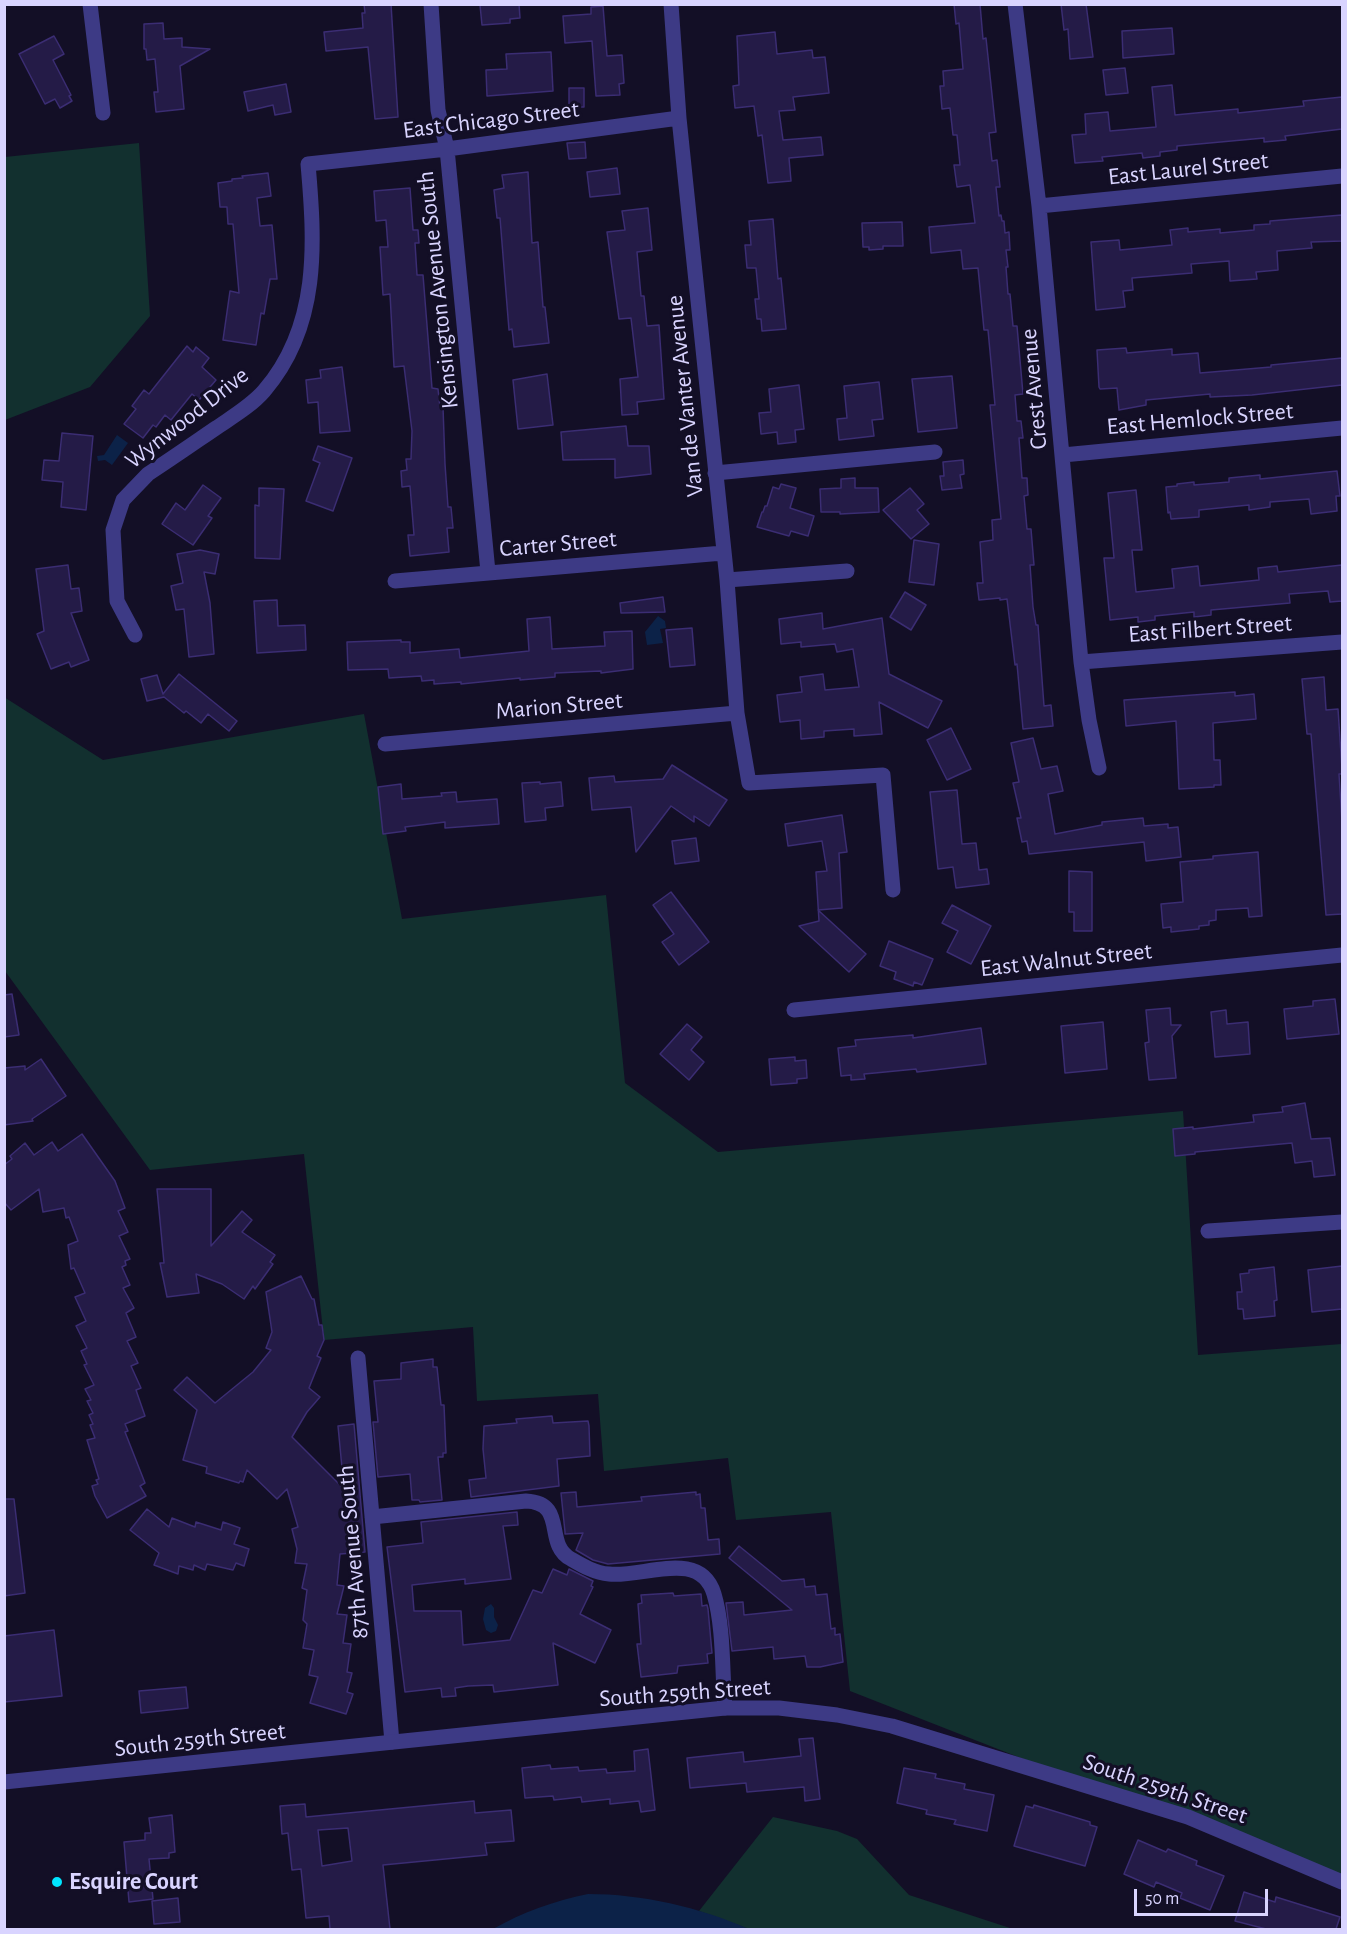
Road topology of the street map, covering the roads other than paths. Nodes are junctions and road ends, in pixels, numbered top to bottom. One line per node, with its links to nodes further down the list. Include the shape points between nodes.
1 (90, 4): 5 (street)
2 (431, 4): 7 (street, Kensington Avenue South, via 438,110)
3 (671, 4): 6 (street, Van de Vanter Avenue)
4 (1015, 4): 10 (street, Crest Avenue)
5 (103, 114)
6 (679, 118): 7 (street, East Chicago Street); 14 (street, Van de Vanter Avenue)
7 (447, 148): 8 (street, East Chicago Street); 17 (street, Kensington Avenue South)
8 (308, 164): 20 (street, Wynwood Drive, via 313,229 310,284 298,333 281,367 263,392 238,413 135,485 116,516 113,530 117,601)
9 (1342, 176): 10 (street, East Laurel Street)
10 (1039, 206): 13 (street, Crest Avenue)
11 (1342, 428): 13 (street, East Hemlock Street)
12 (935, 452): 14 (street)
13 (1063, 454): 22 (street, Crest Avenue)
14 (715, 473): 15 (street, Van de Vanter Avenue)
15 (723, 553): 17 (street, Carter Street); 18 (street, Van de Vanter Avenue)
16 (847, 571): 18 (street)
17 (488, 572): 19 (street, Carter Street)
18 (727, 580): 23 (street, Van de Vanter Avenue)
19 (395, 581)
20 (135, 635)
21 (1342, 642): 22 (street, East Filbert Street)
22 (1081, 662): 25 (street, Crest Avenue)
23 (737, 712): 24 (street, Marion Street); 26 (street, Van de Vanter Avenue, via 749,783 883,775)
24 (386, 744)
25 (1099, 768)
26 (893, 890)
27 (1342, 955): 28 (street, East Walnut Street)
28 (794, 1010)
29 (1342, 1222): 30 (street)
30 (1208, 1231)
31 (358, 1358): 32 (street, 87th Avenue South)
32 (372, 1517): 33 (street, via 535,1502 551,1515 562,1553 593,1571 627,1574 685,1568 700,1572 714,1592); 34 (street, 87th Avenue South)
33 (725, 1708): 34 (street, South 259th Street); 36 (street, South 259th Street, via 779,1708 892,1726 1188,1816)
34 (392, 1742): 35 (street, South 259th Street)
35 (4, 1782)
36 (1342, 1882)

